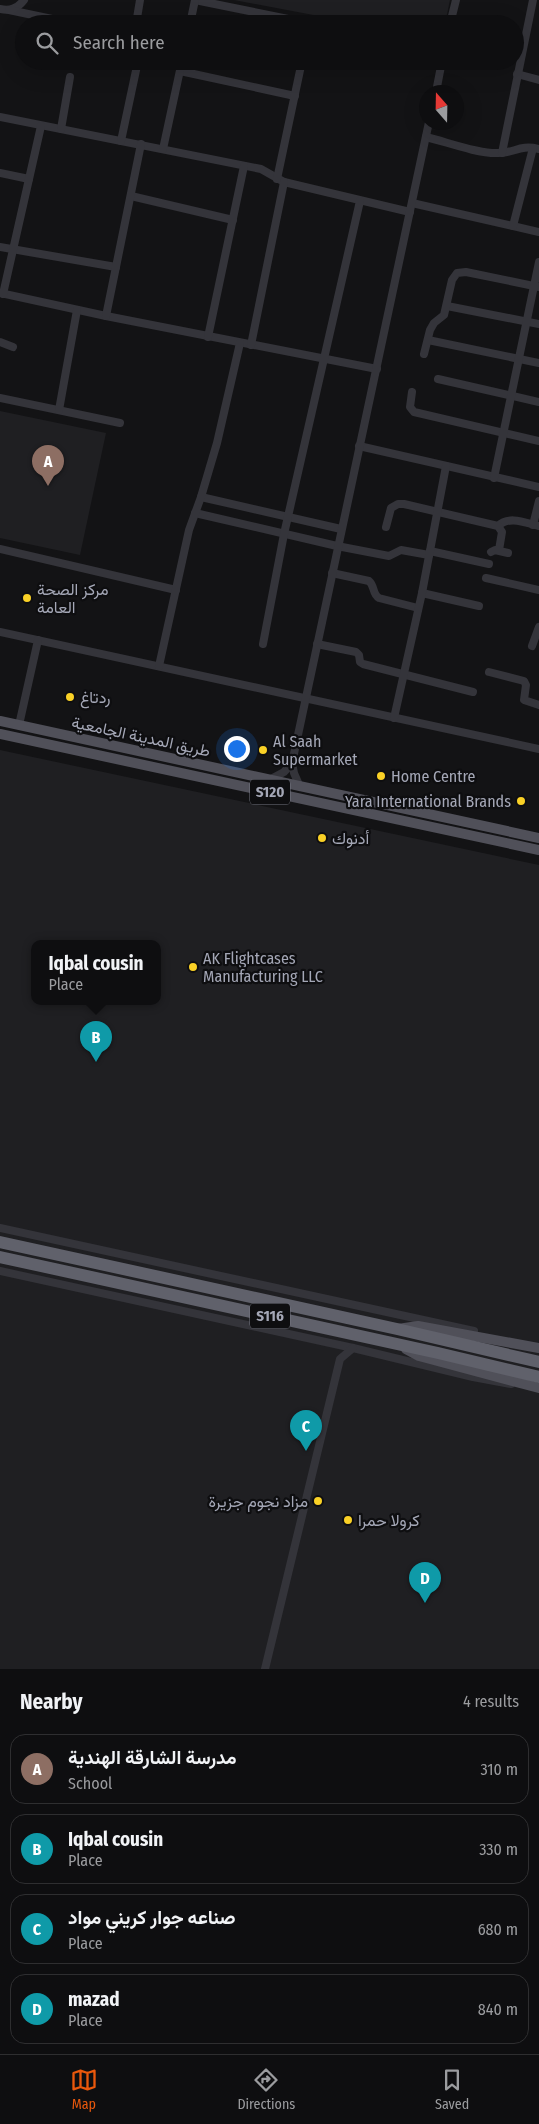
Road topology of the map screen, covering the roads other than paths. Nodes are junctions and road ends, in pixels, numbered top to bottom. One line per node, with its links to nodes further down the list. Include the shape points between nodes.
1 (24, 0): 7 (street)
2 (140, 0): 9 (street)
3 (195, 0): 10 (street); 11 (street)
4 (456, 0): 12 (street)
5 (533, 0): 13 (street)
6 (0, 9): 7 (street)
7 (9, 10): 8 (street)
8 (33, 15)
9 (138, 15)
10 (192, 15)
11 (268, 15)
12 (452, 15)
13 (530, 17): 14 (street); 15 (street)
14 (539, 19)
15 (524, 43)
16 (136, 70): 31 (street)
17 (300, 70): 25 (street)
18 (440, 70): 24 (street)
19 (518, 70): 21 (street)
20 (180, 71): 25 (street); 34 (street)
21 (517, 74): 23 (street); 35 (street)
22 (70, 77): 28 (street)
23 (539, 80)
24 (437, 85)
25 (295, 96): 39 (street)
26 (0, 117): 27 (street)
27 (41, 126): 28 (street); 38 (street)
28 (61, 129): 31 (street)
29 (427, 130): 30 (street)
30 (426, 137): 35 (street); 42 (street)
31 (121, 141): 32 (street)
32 (141, 144): 34 (street); 40 (street)
33 (536, 148): 35 (street, via 523,147); 45 (street)
34 (163, 149): 36 (street)
35 (502, 153)
36 (244, 166): 39 (street, via 265,171); 44 (street)
37 (0, 173): 38 (street)
38 (29, 179): 48 (street)
39 (281, 181): 41 (street); 62 (street)
40 (131, 196): 44 (street); 50 (street)
41 (360, 200): 43 (street); 65 (street)
42 (412, 203): 43 (street); 45 (street)
43 (410, 212): 68 (street)
44 (233, 220): 58 (street)
45 (513, 226): 46 (street)
46 (539, 232)
47 (0, 247): 48 (street)
48 (13, 249): 50 (street); 52 (street)
49 (539, 262): 51 (street)
50 (116, 267): 55 (street)
51 (537, 287): 53 (street, via 462,272 452,280); 56 (street)
52 (2, 293): 54 (street)
53 (446, 306): 56 (street); 59 (street, via 444,315 432,326)
54 (77, 310): 55 (street); 74 (street)
55 (106, 316): 58 (street)
56 (527, 322): 57 (street); 66 (street)
57 (539, 324)
58 (208, 337): 61 (street)
59 (428, 340): 64 (street); 66 (street)
60 (0, 342): 63 (street)
61 (240, 343): 62 (street); 82 (street)
62 (251, 345): 65 (street)
63 (13, 347)
64 (424, 354)
65 (324, 359): 68 (street); 86 (street)
66 (519, 360): 67 (street); 71 (street)
67 (539, 363)
68 (377, 369): 78 (street)
69 (438, 379): 71 (street)
70 (412, 392): 76 (street, via 410,407 414,412)
71 (511, 396): 73 (street); 76 (street)
72 (0, 398): 74 (street)
73 (539, 402)
74 (60, 410): 75 (street)
75 (120, 423)
76 (504, 433): 77 (street); 80 (street)
77 (539, 441)
78 (359, 446): 79 (street); 90 (street)
79 (446, 466): 80 (street); 84 (street)
80 (494, 478): 81 (street)
81 (539, 487)
82 (201, 497): 85 (street); 86 (street)
83 (539, 501): 88 (street)
84 (438, 511): 87 (street); 89 (street, via 398,504 389,512); 94 (street)
85 (196, 513): 91 (street); 99 (street, via 189,530)
86 (288, 517): 90 (street); 91 (street)
87 (498, 526): 88 (street, via 507,520); 95 (street, via 502,532 495,551)
88 (536, 526)
89 (386, 527)
90 (341, 529): 92 (street)
91 (284, 534): 92 (street); 107 (street)
92 (338, 546): 94 (street, via 389,556 401,550); 97 (street)
93 (0, 549): 99 (street)
94 (430, 553): 96 (street); 101 (street)
95 (508, 553)
96 (489, 564)
97 (332, 573): 103 (street, via 367,580 379,598); 108 (street)
98 (486, 578): 100 (street)
99 (176, 590): 110 (street)
100 (539, 590)
101 (422, 593): 102 (street); 103 (street)
102 (479, 606)
103 (418, 608): 112 (street)
104 (539, 627): 109 (street)
105 (0, 632): 106 (street)
106 (38, 640): 110 (street); 118 (street)
107 (263, 644)
108 (317, 644): 112 (street, via 356,652 363,664); 114 (street)
109 (532, 646)
110 (159, 666): 114 (street)
111 (489, 672): 115 (street, via 524,681 524,700)
112 (403, 674): 113 (street); 116 (street)
113 (473, 692)
114 (306, 699): 116 (street); 121 (street)
115 (539, 704)
116 (394, 718): 120 (street)
117 (0, 721): 118 (main road, طريق المدينة الجامعية / S120)
118 (19, 725): 122 (main road, طريق المدينة الجامعية / S120)
119 (0, 734): 125 (main road, طريق المدينة الجامعية / S120)
120 (539, 749)
121 (292, 763): 122 (street); 123 (street)
122 (269, 780): 123 (main road, طريق المدينة الجامعية / S120)
123 (300, 787): 124 (main road, طريق المدينة الجامعية / S120)
124 (539, 838)
125 (539, 850)
126 (0, 1228): 136 (street, via 507,1338)
127 (0, 1235): 129 (highway)
128 (0, 1242): 129 (highway, S116)
129 (44, 1251): 132 (highway, S116)
130 (0, 1257): 134 (highway, S116)
131 (0, 1271): 133 (street)
132 (397, 1329): 136 (main road, via 418,1326); 138 (highway, S116)
133 (331, 1343): 135 (street); 137 (street)
134 (401, 1345): 139 (highway, S116); 140 (main road, via 419,1356)
135 (354, 1348): 137 (street); 140 (street, via 496,1382)
136 (538, 1348)
137 (340, 1359): 142 (street)
138 (539, 1362)
139 (539, 1377)
140 (515, 1382): 141 (main road)
141 (539, 1388)
142 (265, 1669)

